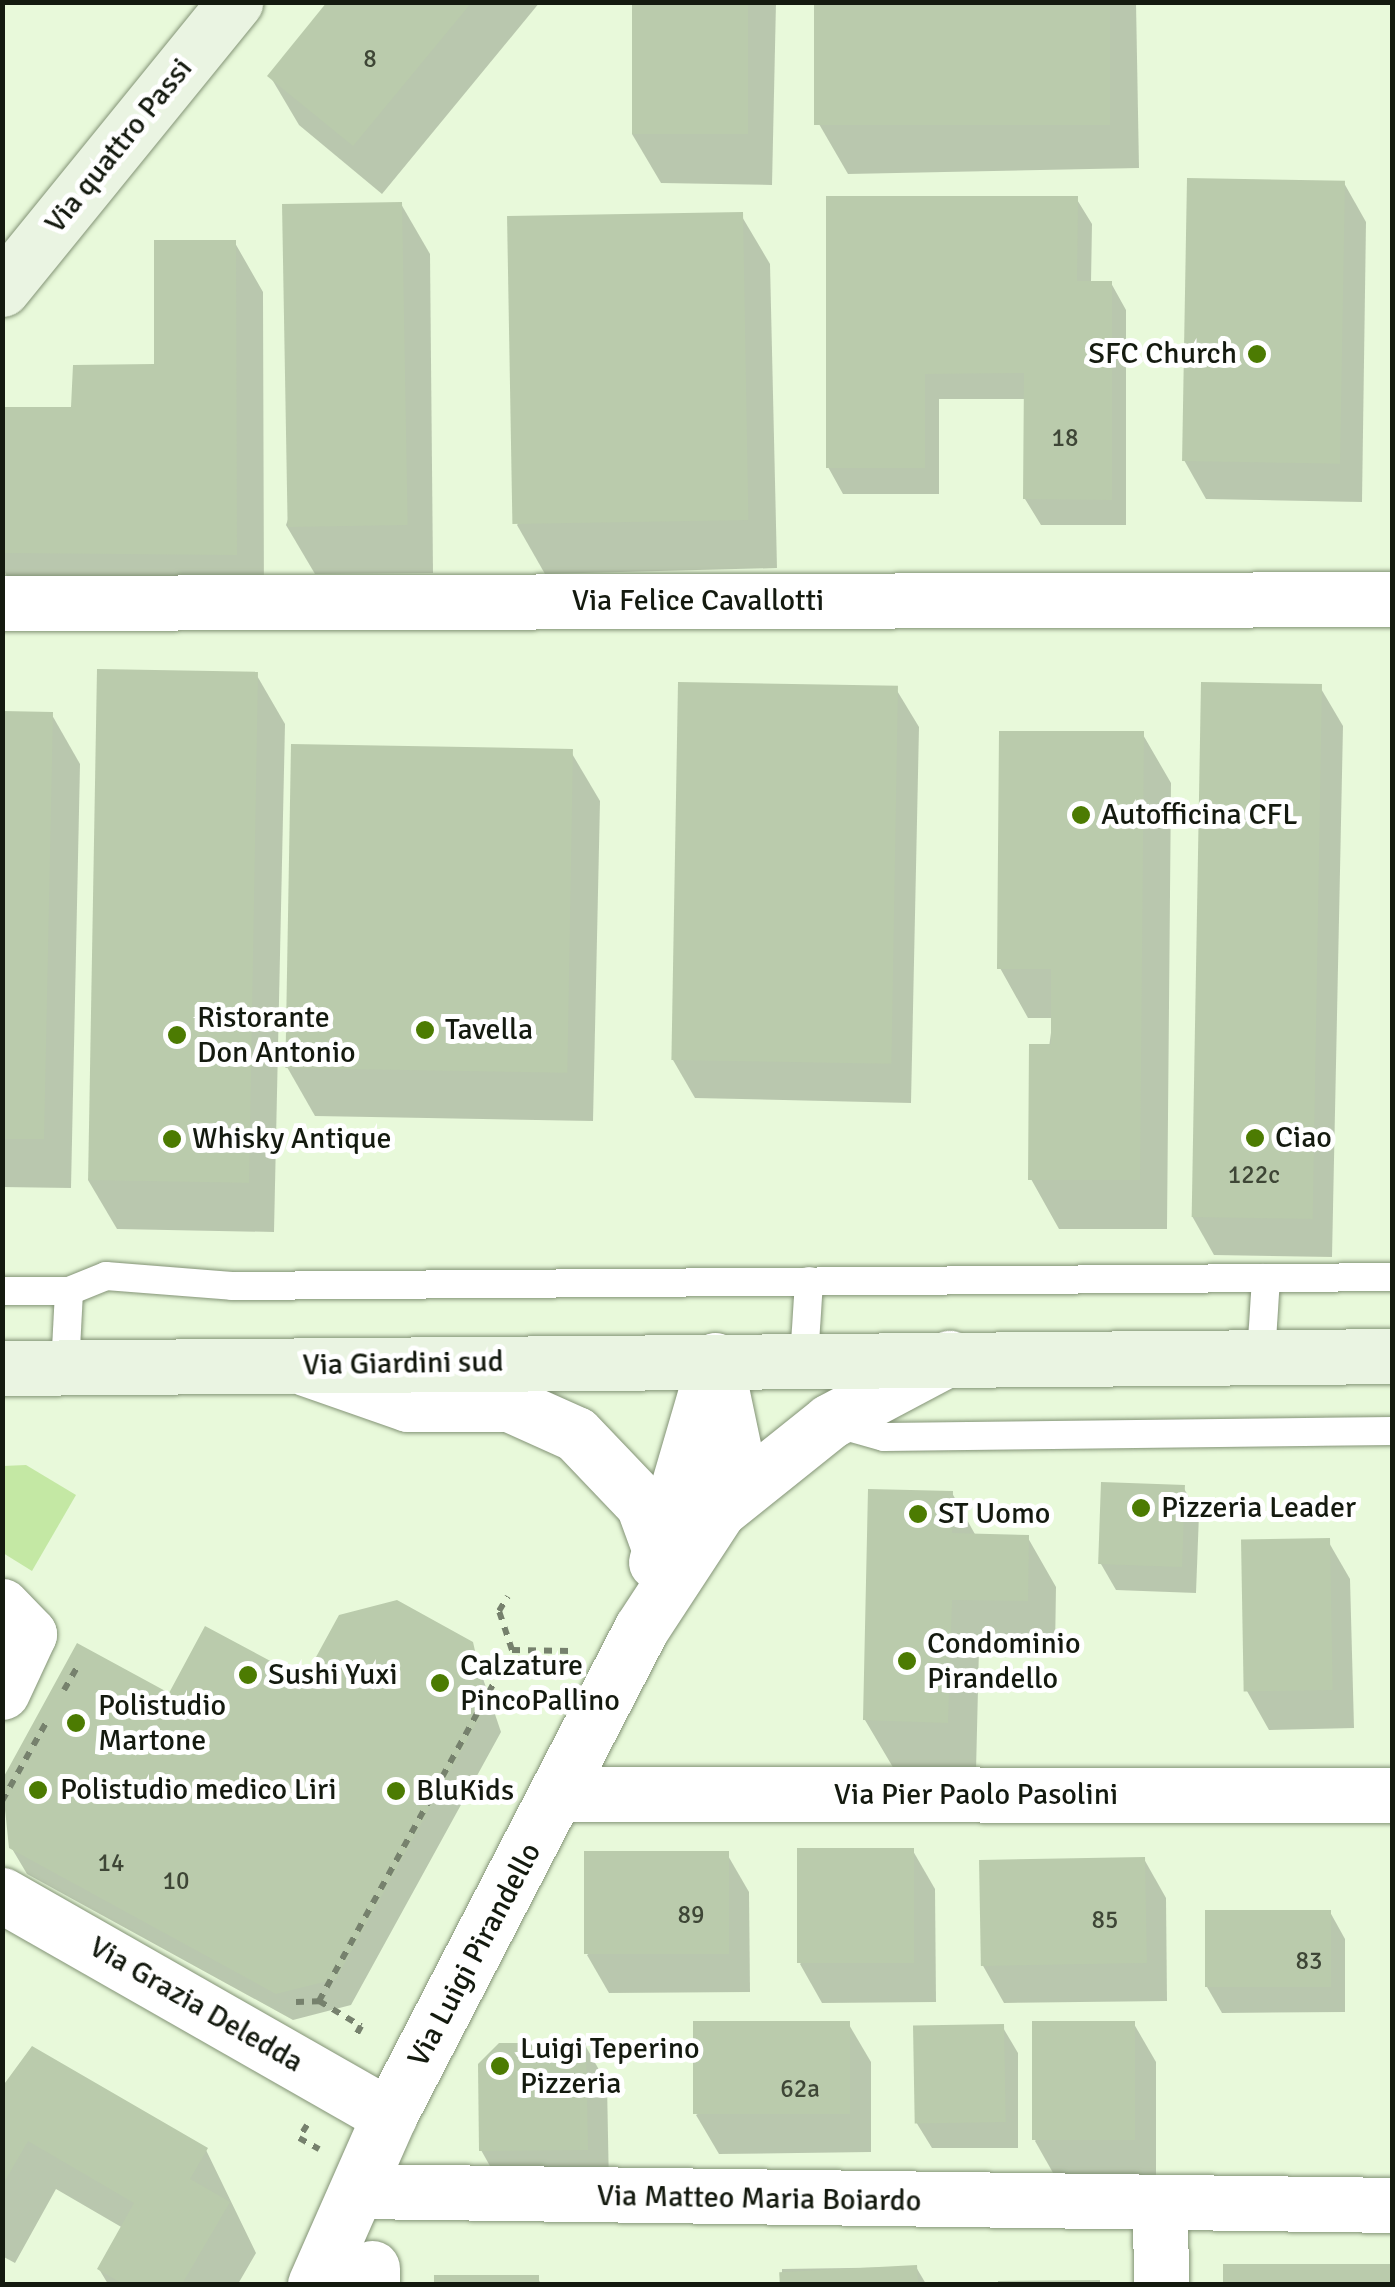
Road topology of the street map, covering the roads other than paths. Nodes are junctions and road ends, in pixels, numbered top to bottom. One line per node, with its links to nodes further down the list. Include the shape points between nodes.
1 (235, 2): 2 (main road, Via quattro Passi)
2 (2, 288)
3 (1392, 599): 4 (street, Via Felice Cavallotti)
4 (2, 603)
5 (1392, 1277): 6 (lane)
6 (1266, 1278): 7 (lane); 10 (lane)
7 (809, 1281): 9 (lane, via 232,1286 106,1276); 13 (lane)
8 (2, 1291): 9 (lane)
9 (69, 1291): 17 (lane)
10 (1261, 1356): 11 (main road, Via Giardini sud); 12 (main road, Via Giardini sud)
11 (1392, 1356)
12 (949, 1358): 13 (main road, Via Giardini sud); 18 (street, Via Luigi Pirandello)
13 (804, 1359): 14 (main road, Via Giardini sud)
14 (715, 1360): 15 (main road, Via Giardini sud); 20 (street, Via Luigi Pirandello, via 735,1455); 21 (street, Via Luigi Pirandello)
15 (298, 1366): 17 (main road, Via Giardini sud); 21 (street, via 408,1404 509,1404 576,1434 642,1504)
16 (2, 1368): 17 (main road, Via Giardini sud)
17 (65, 1368)
18 (830, 1421): 19 (lane, via 884,1437); 20 (street, Via Luigi Pirandello)
19 (1392, 1431)
20 (719, 1510): 23 (street, Via Luigi Pirandello)
21 (659, 1548): 23 (street, Via Luigi Pirandello)
22 (2, 1606): 24 (street, via 29,1634)
23 (642, 1628): 25 (street, Via Luigi Pirandello)
24 (26, 1704)
25 (560, 1794): 26 (street, Via Pier Paolo Pasolini); 28 (street, Via Luigi Pirandello)
26 (1392, 1795)
27 (2, 1895): 28 (street, Via Grazia Deledda)
28 (389, 2116): 29 (street, Via Luigi Pirandello)
29 (357, 2191): 31 (street, Via Matteo Maria Boiardo); 32 (street, Via Luigi Pirandello)
30 (1392, 2204): 31 (street, Via Matteo Maria Boiardo)
31 (1160, 2206): 33 (street)
32 (315, 2284)
33 (1161, 2284)

